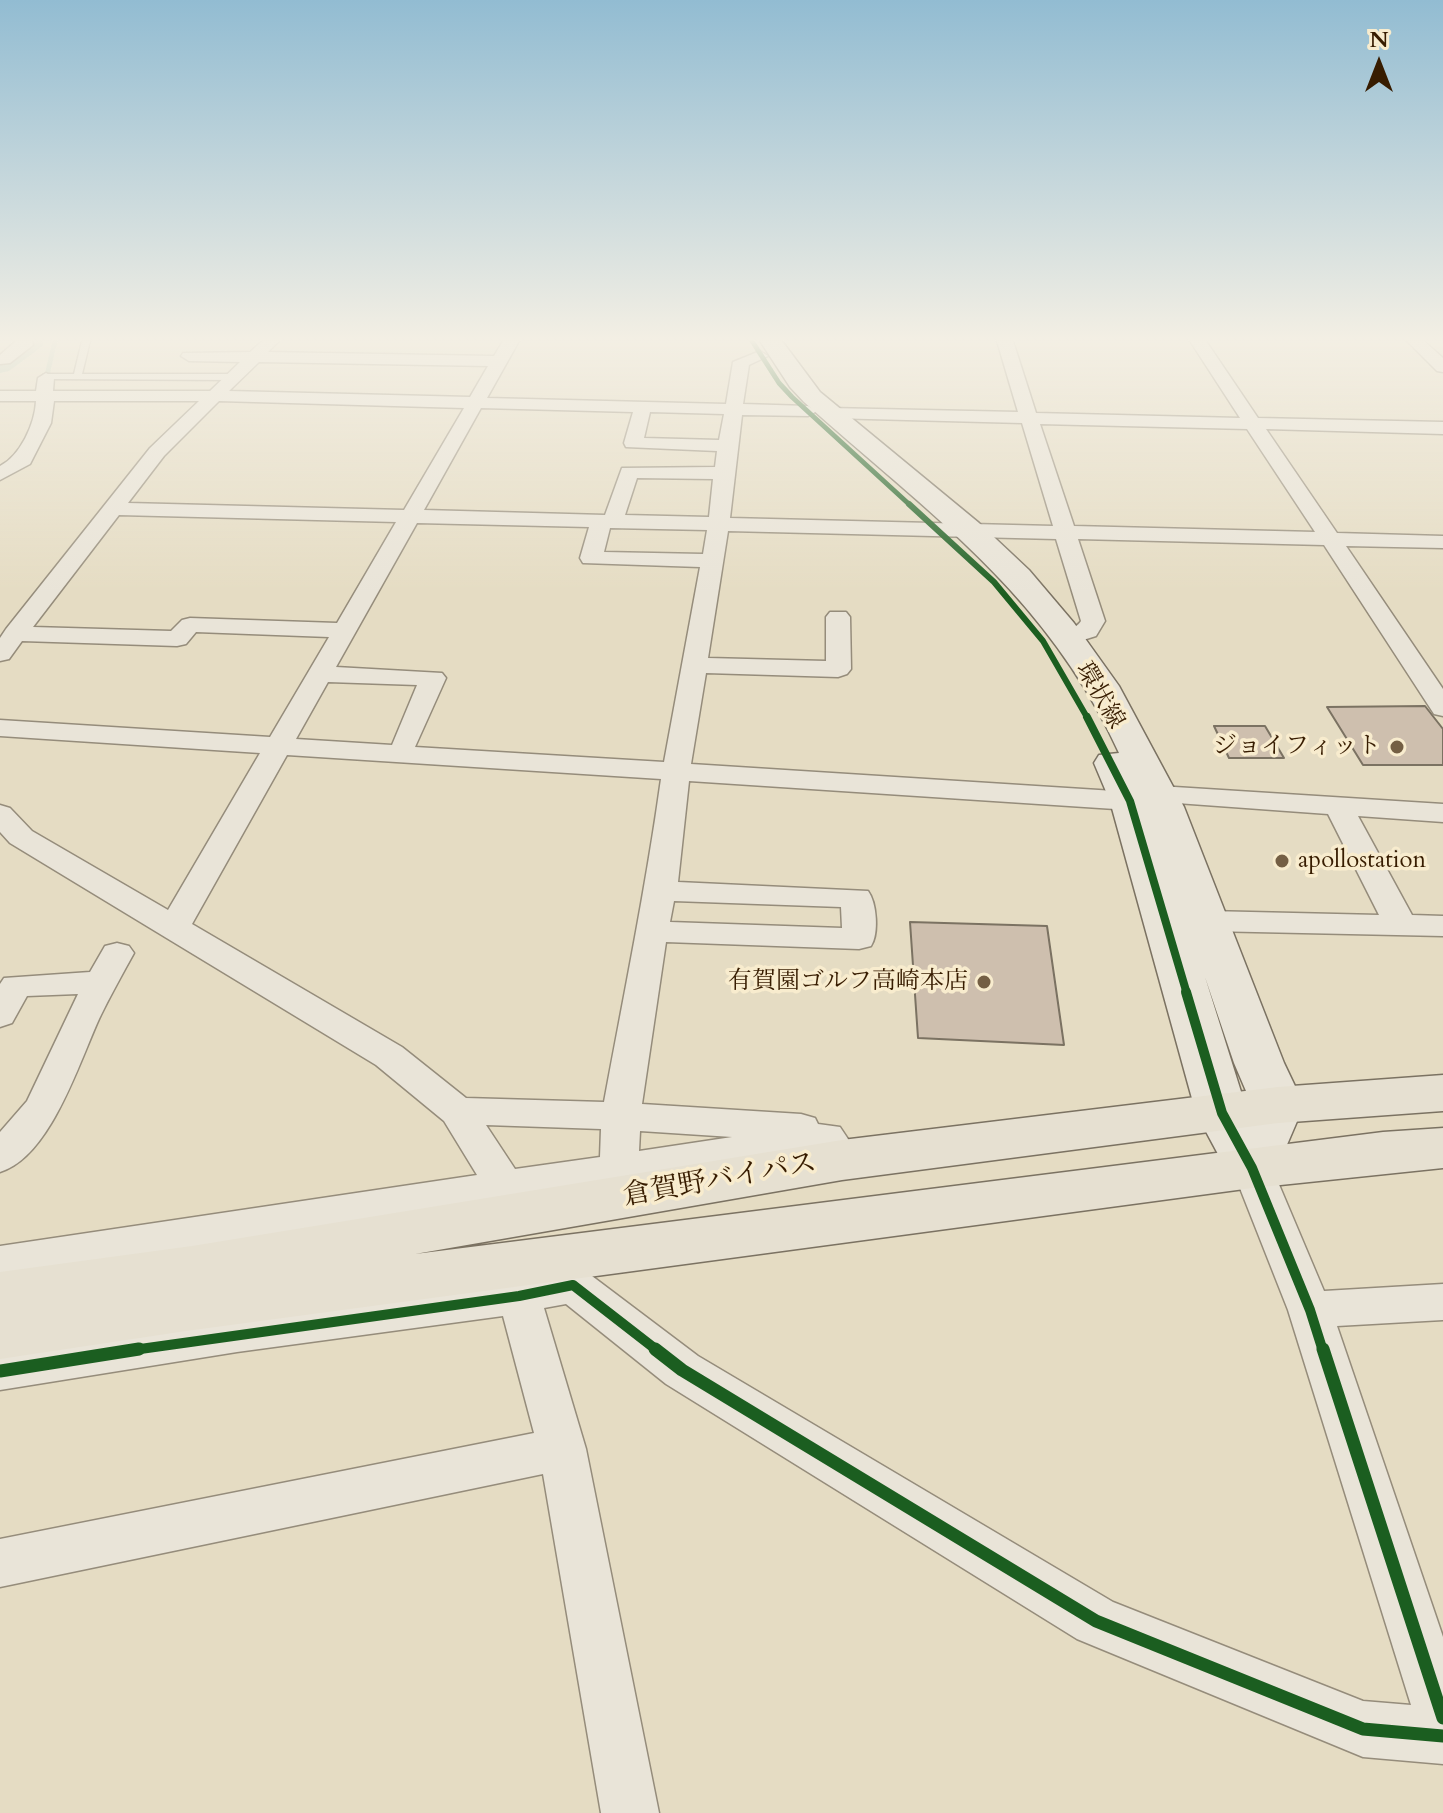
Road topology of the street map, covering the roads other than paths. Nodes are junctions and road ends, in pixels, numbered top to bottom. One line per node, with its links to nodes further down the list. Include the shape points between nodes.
1 (40, 426): 12 (street, via 20,464)
2 (184, 426): 13 (street)
3 (461, 426): 14 (street)
4 (638, 426): 11 (street, via 633,443)
5 (731, 426): 11 (street)
6 (835, 426): 17 (street, 環状線)
7 (1031, 426): 18 (street)
8 (1253, 426): 19 (street)
9 (1366, 426): 10 (street)
10 (1443, 428)
11 (726, 460): 15 (street, via 629,472); 16 (street)
12 (0, 474)
13 (114, 509): 14 (street); 24 (street)
14 (410, 517): 15 (street); 23 (street)
15 (607, 521): 16 (street); 21 (street, via 591,558)
16 (719, 524): 17 (street); 21 (street)
17 (957, 531): 18 (street); 25 (street, 環状線, via 1020,579); 35 (street, 環状線, via 1043,641)
18 (1067, 534): 19 (street); 25 (street, via 1093,621 1087,631)
19 (1333, 539): 20 (street); 29 (street)
20 (1443, 542)
21 (712, 561): 27 (street)
22 (838, 617): 27 (street, via 838,669)
23 (345, 630): 24 (street, via 190,625 177,639); 28 (street)
24 (15, 634): 26 (street)
25 (1067, 638): 35 (street, 環状線, via 1117,710)
26 (0, 654)
27 (695, 665): 34 (street)
28 (320, 674): 32 (street); 33 (street, via 433,678)
29 (1443, 708)
30 (0, 717): 32 (street)
31 (0, 728): 32 (street)
32 (278, 741): 33 (street); 34 (street); 43 (street)
33 (404, 743): 34 (street)
34 (677, 767): 35 (street); 39 (street)
35 (1138, 794): 36 (street); 40 (street, 環状線); 49 (street, 環状線)
36 (1338, 806): 37 (street); 41 (street)
37 (1443, 813)
38 (0, 814): 43 (street, via 21,837)
39 (661, 891): 44 (street); 44 (street, via 857,898 859,939)
40 (1208, 921): 41 (street); 47 (street, 環状線)
41 (1401, 925): 42 (street)
42 (1443, 926)
43 (174, 927): 48 (street, via 389,1056)
44 (651, 931): 50 (street)
45 (0, 1015): 53 (street, via 16,986 109,968 43,1108)
46 (1443, 1093): 47 (highway, 倉賀野バイパス)
47 (1278, 1105): 49 (highway, 倉賀野バイパス); 54 (street)
48 (457, 1111): 50 (street); 56 (street)
49 (1222, 1113): 51 (highway, 倉賀野バイパス); 54 (street, 環状線)
50 (621, 1116): 51 (street, via 808,1129); 55 (street)
51 (834, 1148): 55 (street); 60 (highway, 倉賀野バイパス)
52 (1443, 1148): 54 (highway, 倉賀野バイパス)
53 (0, 1158)
54 (1252, 1168): 57 (highway, 倉賀野バイパス); 64 (street)
55 (619, 1169): 56 (street)
56 (505, 1186): 58 (street)
57 (992, 1203): 59 (highway, via 925,1237); 60 (highway, 倉賀野バイパス)
58 (0, 1263)
59 (573, 1285): 62 (street); 70 (street, via 682,1370 1096,1621 1363,1729)
60 (189, 1288): 61 (highway, 倉賀野バイパス); 65 (highway, 倉賀野バイパス)
61 (0, 1296)
62 (519, 1296): 66 (street); 67 (street)
63 (1443, 1302): 64 (street)
64 (1310, 1310): 69 (street)
65 (0, 1334)
66 (0, 1371)
67 (562, 1449): 68 (street); 71 (street)
68 (0, 1563)
69 (1443, 1718)
70 (1443, 1736)
71 (630, 1813)

